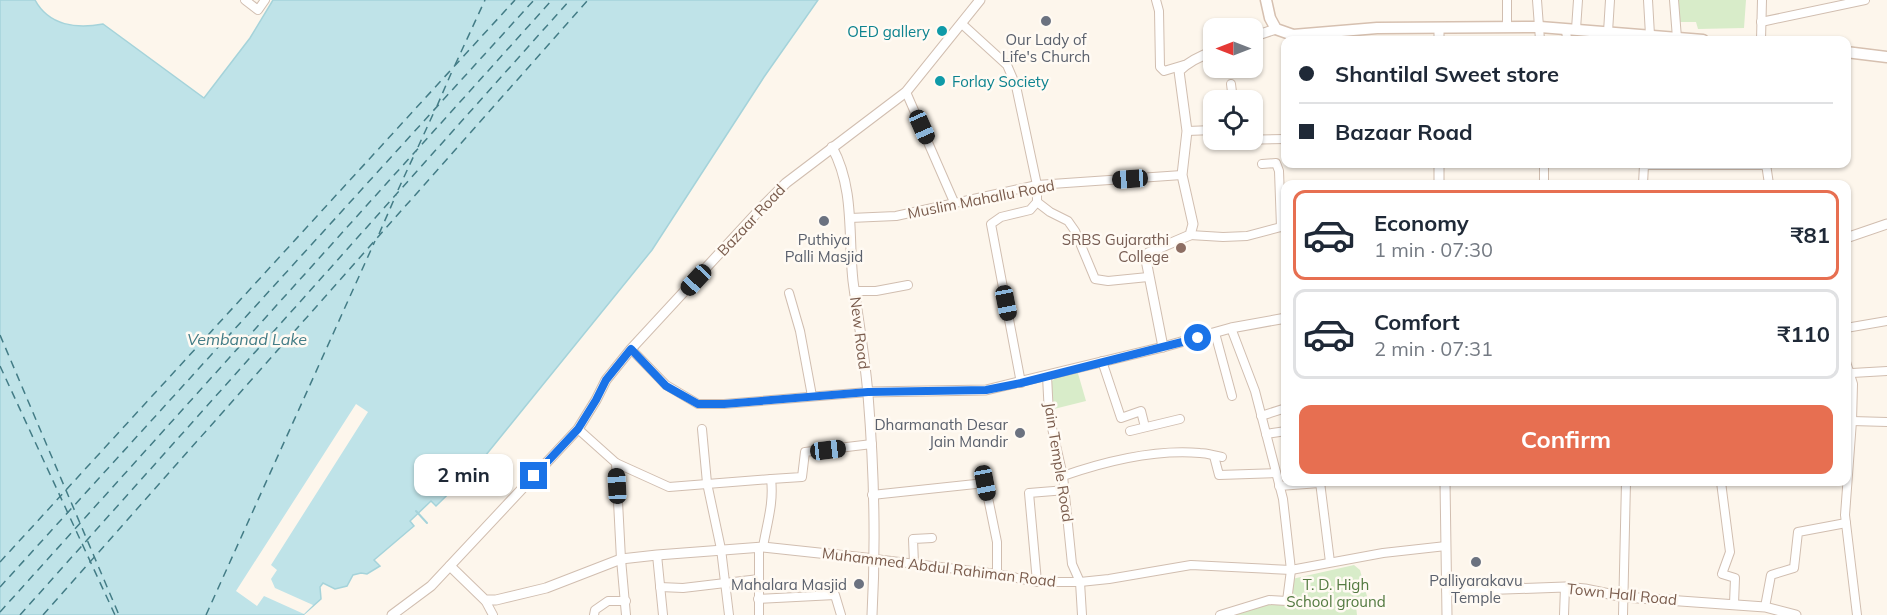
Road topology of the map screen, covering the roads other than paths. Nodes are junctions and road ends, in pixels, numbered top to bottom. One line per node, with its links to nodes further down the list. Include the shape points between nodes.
1 (245, 0): 2 (street, via 258,10)
2 (265, 0)
3 (980, 0): 15 (street, Bazaar Road)
4 (1156, 0): 33 (street, via 1160,67 1164,71)
5 (1266, 0): 18 (main road)
6 (1507, 0): 17 (street)
7 (1537, 0): 16 (street)
8 (1578, 0): 20 (street)
9 (1610, 0): 21 (street)
10 (1648, 0): 27 (street)
11 (1674, 0): 28 (street)
12 (1762, 0): 14 (street)
13 (1865, 0): 14 (street)
14 (1761, 22): 29 (street)
15 (962, 24): 36 (street, Bazaar Road); 44 (street, via 1007,65 1016,86)
16 (1540, 27): 17 (main road); 20 (main road); 24 (street)
17 (1507, 28): 19 (main road)
18 (1275, 29): 19 (main road, via 1293,34 1377,28); 22 (street)
19 (1439, 29): 23 (street)
20 (1571, 29): 21 (main road); 25 (street)
21 (1608, 32): 26 (main road)
22 (1263, 34)
23 (1439, 36)
24 (1540, 36)
25 (1568, 36)
26 (1621, 36)
27 (1655, 36)
28 (1677, 36)
29 (1761, 36)
30 (1851, 53): 32 (main road)
31 (1203, 56): 33 (street)
32 (1887, 57)
33 (1185, 65): 38 (street, via 1179,71 1179,79)
34 (1231, 84): 35 (street)
35 (1232, 90)
36 (906, 92): 41 (street, Bazaar Road); 46 (street)
37 (1203, 130): 38 (street)
38 (1187, 131): 43 (street)
39 (1263, 139): 40 (street)
40 (1281, 139)
41 (832, 147): 48 (street, New Road, via 845,178); 63 (street, Bazaar Road, via 778,190)
42 (1263, 164): 45 (street, via 1276,163)
43 (1182, 175): 44 (street, Muslim Mahallu Road); 51 (street, via 1193,224)
44 (1037, 185): 46 (street, Muslim Mahallu Road); 47 (street)
45 (1281, 191)
46 (954, 202): 48 (street, Muslim Mahallu Road, via 896,216)
47 (1037, 202): 53 (street, via 1068,221 1076,231 1095,279); 68 (street, via 1030,210 1001,217 992,224)
48 (850, 218): 55 (street, New Road)
49 (1887, 224): 52 (street)
50 (1281, 228): 51 (street, via 1247,236)
51 (1190, 235): 53 (street, via 1149,253)
52 (1851, 236)
53 (1149, 277): 62 (street)
54 (908, 285): 55 (street)
55 (855, 291): 69 (street, New Road)
56 (789, 293): 70 (street)
57 (1281, 319): 60 (street)
58 (1887, 321): 59 (street)
59 (1851, 327)
60 (1231, 328): 61 (street); 73 (street)
61 (1215, 333): 62 (street); 71 (street)
62 (1163, 347): 64 (street)
63 (631, 349): 70 (street, via 666,386 698,404); 78 (street, Bazaar Road, via 606,380)
64 (1102, 361): 67 (street); 77 (street, via 1121,418 1141,411)
65 (1887, 370): 66 (street)
66 (1852, 374): 75 (street)
67 (1047, 376): 68 (street); 87 (street, Jain Temple Road, via 1049,415)
68 (1021, 383): 69 (street, via 986,390)
69 (868, 392): 70 (street); 84 (street, New Road)
70 (812, 396)
71 (1232, 396)
72 (1281, 410): 73 (street)
73 (1261, 416): 83 (street)
74 (1180, 419): 77 (street)
75 (1852, 421): 76 (street); 82 (street)
76 (1887, 422)
77 (1145, 427): 80 (street)
78 (578, 429): 85 (street); 108 (street, Bazaar Road)
79 (702, 429): 89 (street)
80 (1130, 431)
81 (1281, 432): 83 (street)
82 (1851, 433)
83 (1266, 434): 86 (street)
84 (872, 444): 88 (street, via 806,452 802,477); 97 (street, New Road)
85 (616, 463): 89 (street, via 669,487); 104 (street)
86 (1276, 473): 87 (street, via 1219,475 1218,456 1177,453 1112,460); 90 (street)
87 (1064, 476): 96 (street, Jain Temple Road)
88 (771, 478): 89 (street); 101 (street, via 770,519)
89 (707, 483): 102 (street)
90 (1279, 486): 109 (street)
91 (1320, 486): 106 (street)
92 (1444, 486): 100 (street)
93 (1626, 486): 118 (street)
94 (1722, 486): 122 (street, via 1730,552 1722,574 1735,578)
95 (1847, 486): 98 (street)
96 (1066, 490): 113 (street, via 1029,493); 114 (street, Jain Temple Road, via 1072,564)
97 (872, 495): 105 (street, New Road); 110 (street, via 985,483 997,542)
98 (1846, 523): 123 (street, via 1798,532 1794,568 1771,575); 139 (street)
99 (932, 538): 107 (street, via 913,539)
100 (1446, 546): 106 (street, Muhammed Abdul Rahiman Road); 117 (street)
101 (761, 547): 102 (street, Muhammed Abdul Rahiman Road); 105 (street, Muhammed Abdul Rahiman Road); 111 (street)
102 (722, 549): 103 (street, Muhammed Abdul Rahiman Road); 112 (street)
103 (657, 555): 104 (street, Muhammed Abdul Rahiman Road); 115 (street)
104 (621, 559): 120 (street, Muhammed Abdul Rahiman Road, via 546,588); 121 (street)
105 (875, 559): 107 (street, Muhammed Abdul Rahiman Road); 132 (street, New Road)
106 (1330, 562): 109 (street, Muhammed Abdul Rahiman Road)
107 (914, 564): 110 (street, Muhammed Abdul Rahiman Road)
108 (450, 566): 120 (street); 124 (street, Bazaar Road, via 431,586)
109 (1291, 570): 114 (street, Muhammed Abdul Rahiman Road, via 1191,565); 134 (street, via 1287,601 1269,600)
110 (997, 574): 113 (street, Muhammed Abdul Rahiman Road)
111 (759, 579): 112 (street); 119 (street)
112 (726, 582): 115 (street); 129 (street)
113 (1037, 582): 114 (street, Muhammed Abdul Rahiman Road)
114 (1080, 582): 133 (street, Jain Temple Road)
115 (660, 587): 128 (street)
116 (1565, 587): 117 (street, Town Hall Road); 118 (street, Town Hall Road); 136 (street)
117 (1447, 591): 135 (street)
118 (1624, 597): 122 (street, Town Hall Road); 137 (street)
119 (758, 599): 130 (street); 131 (street, via 835,595)
120 (485, 600): 125 (street)
121 (626, 601): 126 (street, via 608,601 594,610); 127 (street)
122 (1734, 604): 123 (street, Town Hall Road)
123 (1765, 607): 138 (street, Town Hall Road)
124 (392, 615)
125 (493, 615)
126 (594, 615)
127 (626, 615)
128 (663, 615)
129 (729, 615)
130 (759, 615)
131 (841, 615)
132 (872, 615)
133 (1082, 615)
134 (1220, 615)
135 (1447, 615)
136 (1564, 615)
137 (1623, 615)
138 (1796, 615)
139 (1857, 615)

